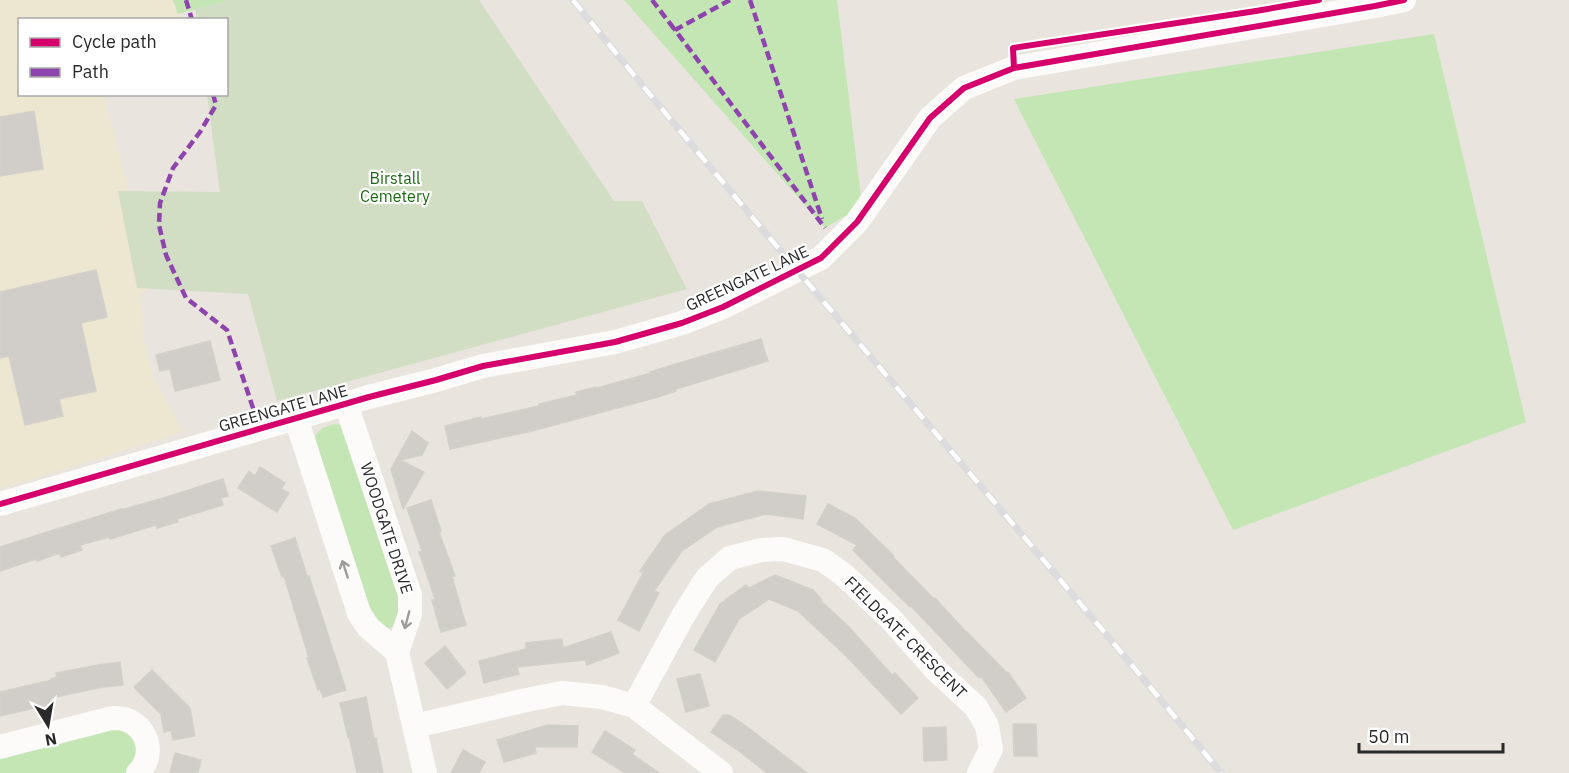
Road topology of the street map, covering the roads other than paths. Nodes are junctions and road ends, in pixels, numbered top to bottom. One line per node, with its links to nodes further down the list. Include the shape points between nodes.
1 (1404, 0): 2 (street, GREENGATE LANE, via 1014,68 964,88 930,118 857,222 821,258 758,290 682,323 626,339 483,366)
2 (346, 404): 3 (street, GREENGATE LANE); 5 (street, WOODGATE DRIVE, one-way to 5, via 410,595 410,614)
3 (296, 418): 4 (street, GREENGATE LANE); 5 (street, one-way to 3, via 368,627 359,613)
4 (0, 504)
5 (397, 652): 7 (street)
6 (634, 706): 7 (street, via 602,697 562,693); 11 (street); 12 (street, FIELDGATE CRESCENT, via 707,579 730,558 783,549 823,560 844,575 976,707 987,726 991,749)
7 (415, 726): 10 (street)
8 (0, 747): 9 (street, via 120,718 134,724 146,740 147,759)
9 (138, 773)
10 (425, 773)
11 (721, 773)
12 (980, 773)

